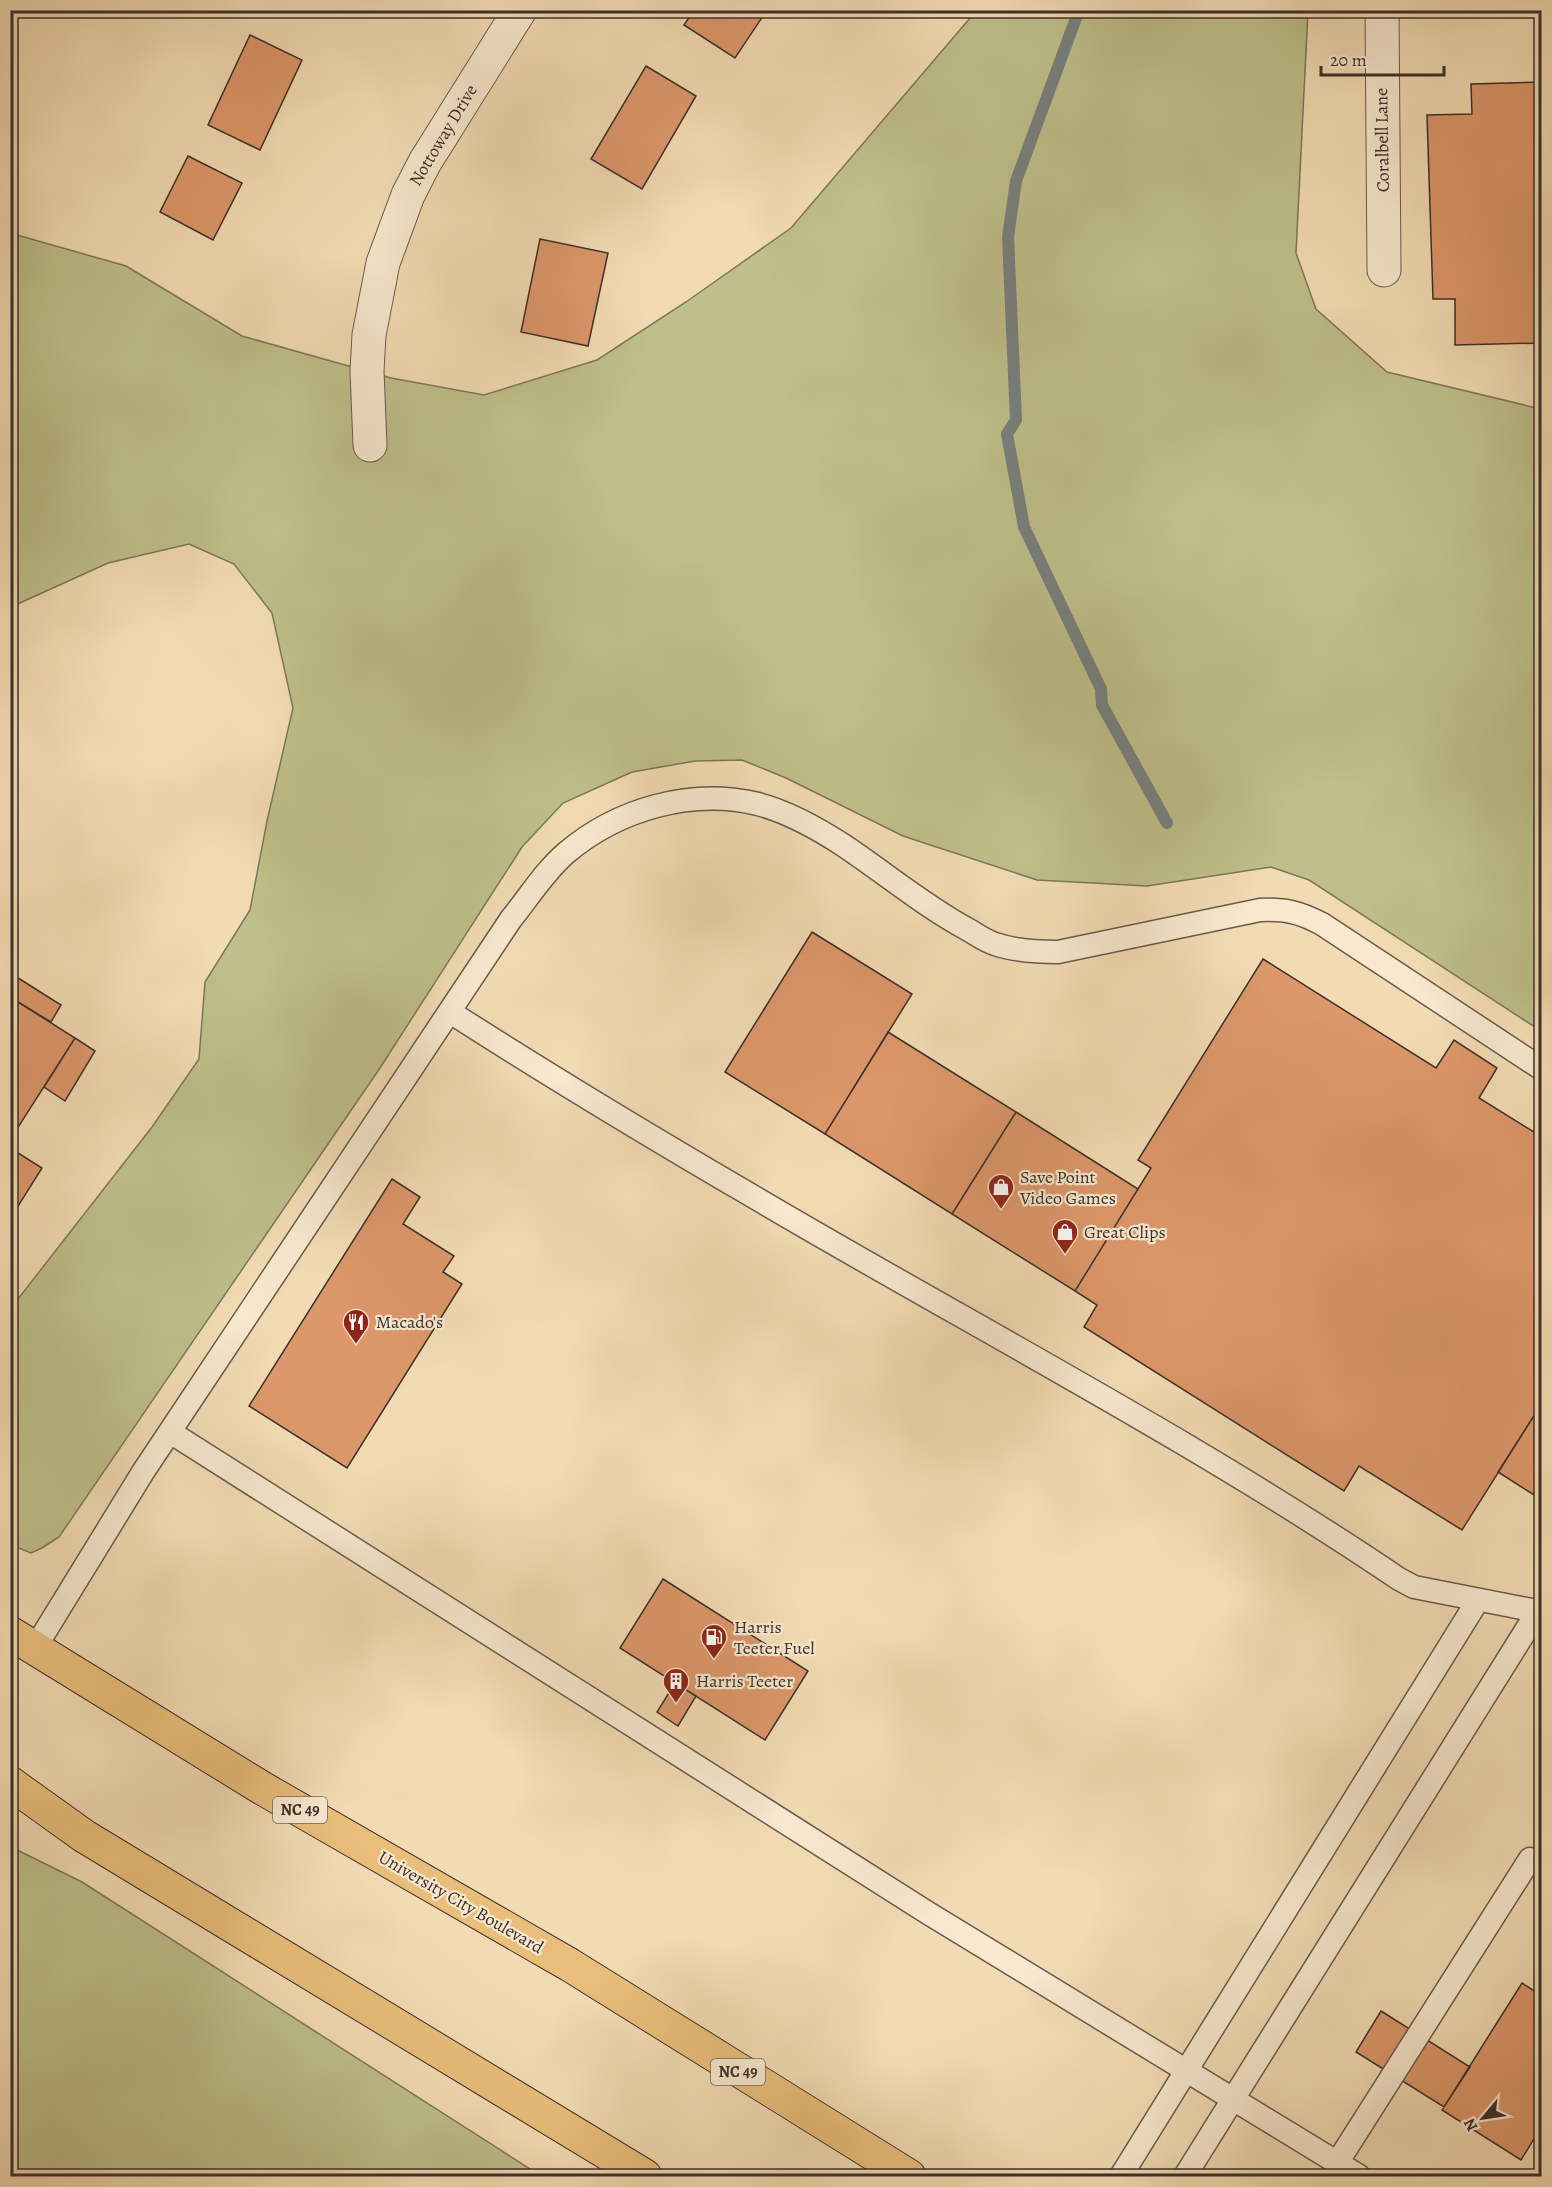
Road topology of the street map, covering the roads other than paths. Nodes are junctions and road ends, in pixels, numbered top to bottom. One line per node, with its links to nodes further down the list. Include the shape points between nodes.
1 (520, 10): 4 (street, Nottoway Drive, via 425,162 408,195 383,263 369,335)
2 (1382, 10): 3 (street, Coralbell Lane)
3 (1384, 270)
4 (370, 445)
5 (450, 1012): 6 (lane, via 512,919 565,854 595,832 641,811 690,800 727,800 758,805 806,822 954,922 994,944 1029,952 1058,952 1260,910 1301,913); 7 (lane); 8 (lane, via 754,1198 1165,1432 1399,1580 1414,1587)
6 (1542, 1069)
7 (170, 1432): 10 (lane); 13 (lane, via 873,1878)
8 (1478, 1600): 9 (lane); 13 (lane)
9 (1540, 1611): 14 (lane)
10 (19, 1641): 17 (main road, University City Boulevard / NC 49, via 262,1788 570,1965)
11 (10, 1783): 16 (main road, via 94,1842)
12 (1530, 1858): 15 (lane)
13 (1186, 2071): 14 (lane); 18 (lane)
14 (1233, 2100): 15 (lane); 19 (lane)
15 (1337, 2163): 20 (lane)
16 (638, 2175)
17 (909, 2176)
18 (1121, 2176)
19 (1185, 2176)
20 (1359, 2176)

